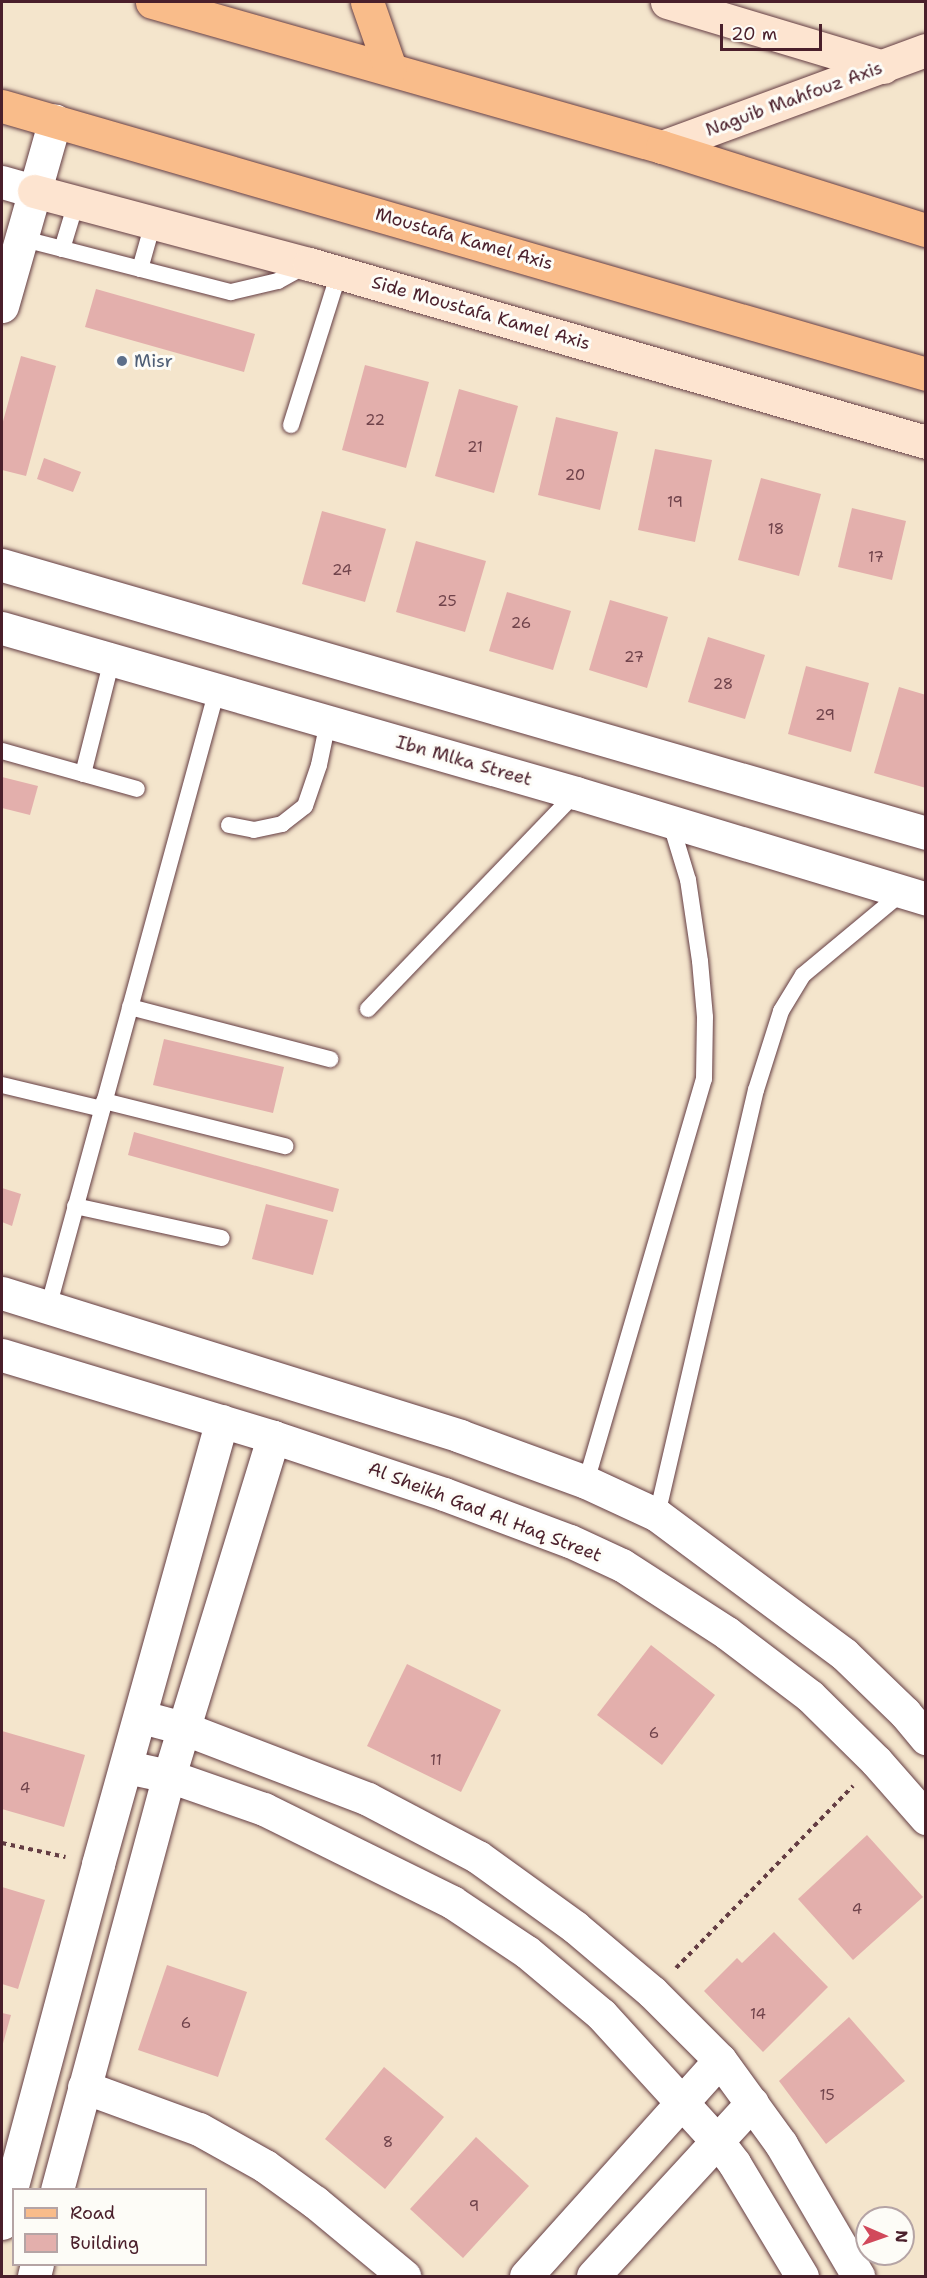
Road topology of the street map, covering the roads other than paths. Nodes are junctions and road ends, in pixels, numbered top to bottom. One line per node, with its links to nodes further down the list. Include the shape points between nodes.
1 (152, 2): 6 (main road)
2 (367, 2): 6 (main road)
3 (667, 2): 5 (street)
4 (926, 50): 5 (street, Naguib Mahfouz Axis)
5 (884, 67): 9 (street, Naguib Mahfouz Axis)
6 (390, 68): 9 (main road)
7 (3, 111): 8 (main road, Moustafa Kamel Axis)
8 (55, 120): 11 (street); 20 (main road, Moustafa Kamel Axis)
9 (662, 147): 14 (main road)
10 (2, 182): 11 (street)
11 (34, 191): 12 (street, Side Moustafa Kamel Axis); 15 (street)
12 (76, 203): 13 (street, Side Moustafa Kamel Axis); 16 (lane)
13 (153, 223): 17 (street, Side Moustafa Kamel Axis); 18 (lane)
14 (926, 230)
15 (20, 238): 16 (lane); 19 (street)
16 (62, 249): 18 (lane)
17 (324, 268): 18 (lane, via 231,292); 21 (lane); 22 (street, Side Moustafa Kamel Axis)
18 (140, 269)
19 (2, 306)
20 (926, 374)
21 (291, 425)
22 (926, 442)
23 (2, 565): 34 (street)
24 (2, 628): 25 (street, Ibn Mlka Street)
25 (112, 659): 26 (street, Ibn Mlka Street); 29 (lane)
26 (217, 690): 27 (street, Ibn Mlka Street); 36 (lane)
27 (328, 722): 31 (street, Ibn Mlka Street); 33 (lane, via 305,806 282,824 254,830)
28 (2, 751): 29 (lane)
29 (83, 774): 30 (lane)
30 (137, 789)
31 (576, 793): 32 (street, Ibn Mlka Street); 37 (lane)
32 (670, 821): 35 (street, Ibn Mlka Street); 49 (lane, via 688,879 700,961 705,1017 704,1079)
33 (229, 825)
34 (926, 833)
35 (915, 895): 50 (lane, via 803,975 781,1011 756,1090)
36 (130, 1007): 38 (lane); 40 (lane)
37 (368, 1009)
38 (330, 1059)
39 (2, 1085): 40 (lane)
40 (103, 1105): 41 (lane); 42 (lane)
41 (285, 1146)
42 (75, 1206): 43 (lane); 45 (lane)
43 (222, 1238)
44 (4, 1304): 45 (street)
45 (48, 1308): 49 (street, via 460,1436)
46 (2, 1355): 47 (street, Al Sheikh Gad Al Haq Street)
47 (222, 1421): 48 (street, Al Sheikh Gad Al Haq Street); 51 (street)
48 (273, 1437): 52 (street); 56 (street, Al Sheikh Gad Al Haq Street, via 444,1494 570,1541 622,1565 728,1633 810,1696 876,1761)
49 (586, 1482): 50 (street)
50 (657, 1515): 53 (street, via 844,1654)
51 (141, 1717): 52 (street); 54 (street)
52 (183, 1728): 55 (street); 57 (street, via 368,1799 478,1857 575,1927 652,1992)
53 (926, 1738)
54 (127, 1767): 55 (street); 63 (street)
55 (169, 1776): 58 (street); 59 (street, via 264,1809 452,1902 527,1952 601,2014)
56 (926, 1818)
57 (720, 2060): 59 (street); 60 (street)
58 (84, 2087): 62 (street); 64 (street, via 199,2129 265,2166 315,2202)
59 (682, 2101): 61 (street); 65 (street)
60 (752, 2103): 61 (street); 68 (street, via 781,2144)
61 (717, 2141): 66 (street); 67 (street)
62 (58, 2188)
63 (2, 2223)
64 (404, 2277)
65 (526, 2277)
66 (593, 2277)
67 (802, 2277)
68 (858, 2277)

